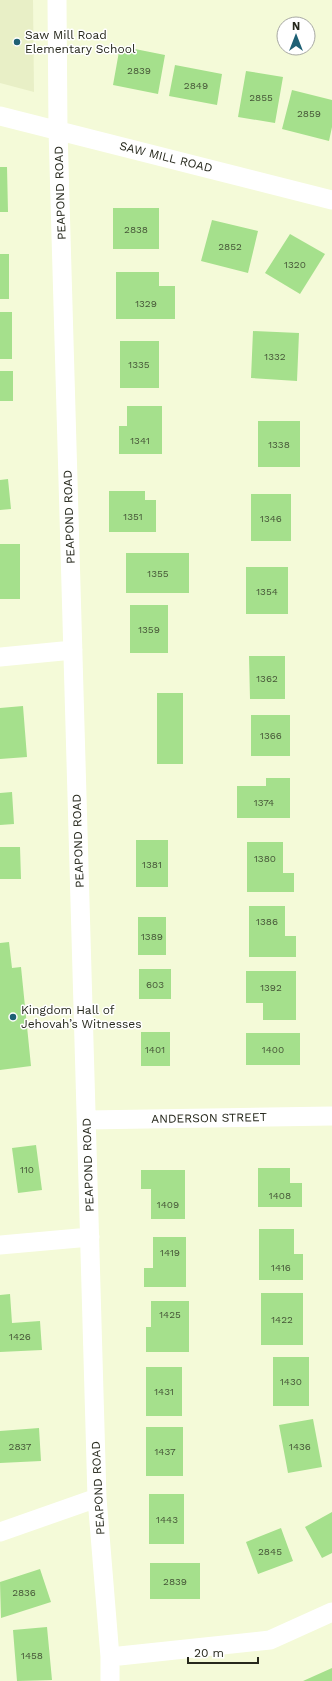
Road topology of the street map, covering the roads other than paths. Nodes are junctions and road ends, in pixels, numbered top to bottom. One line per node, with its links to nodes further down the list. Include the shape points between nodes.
1 (57, 0): 3 (street, PEAPOND ROAD)
2 (0, 116): 3 (street, SAW MILL ROAD)
3 (58, 130): 4 (street, SAW MILL ROAD); 5 (street, PEAPOND ROAD)
4 (332, 200)
5 (73, 650): 6 (street); 8 (street, PEAPOND ROAD)
6 (0, 657)
7 (332, 1116): 8 (street, ANDERSON STREET)
8 (87, 1120): 9 (street, PEAPOND ROAD)
9 (90, 1236): 10 (street); 11 (street, PEAPOND ROAD)
10 (0, 1245)
11 (97, 1498): 12 (street); 14 (street, PEAPOND ROAD)
12 (0, 1532)
13 (332, 1612): 14 (street, via 270,1640)
14 (110, 1657): 15 (street, PEAPOND ROAD)
15 (110, 1681)

